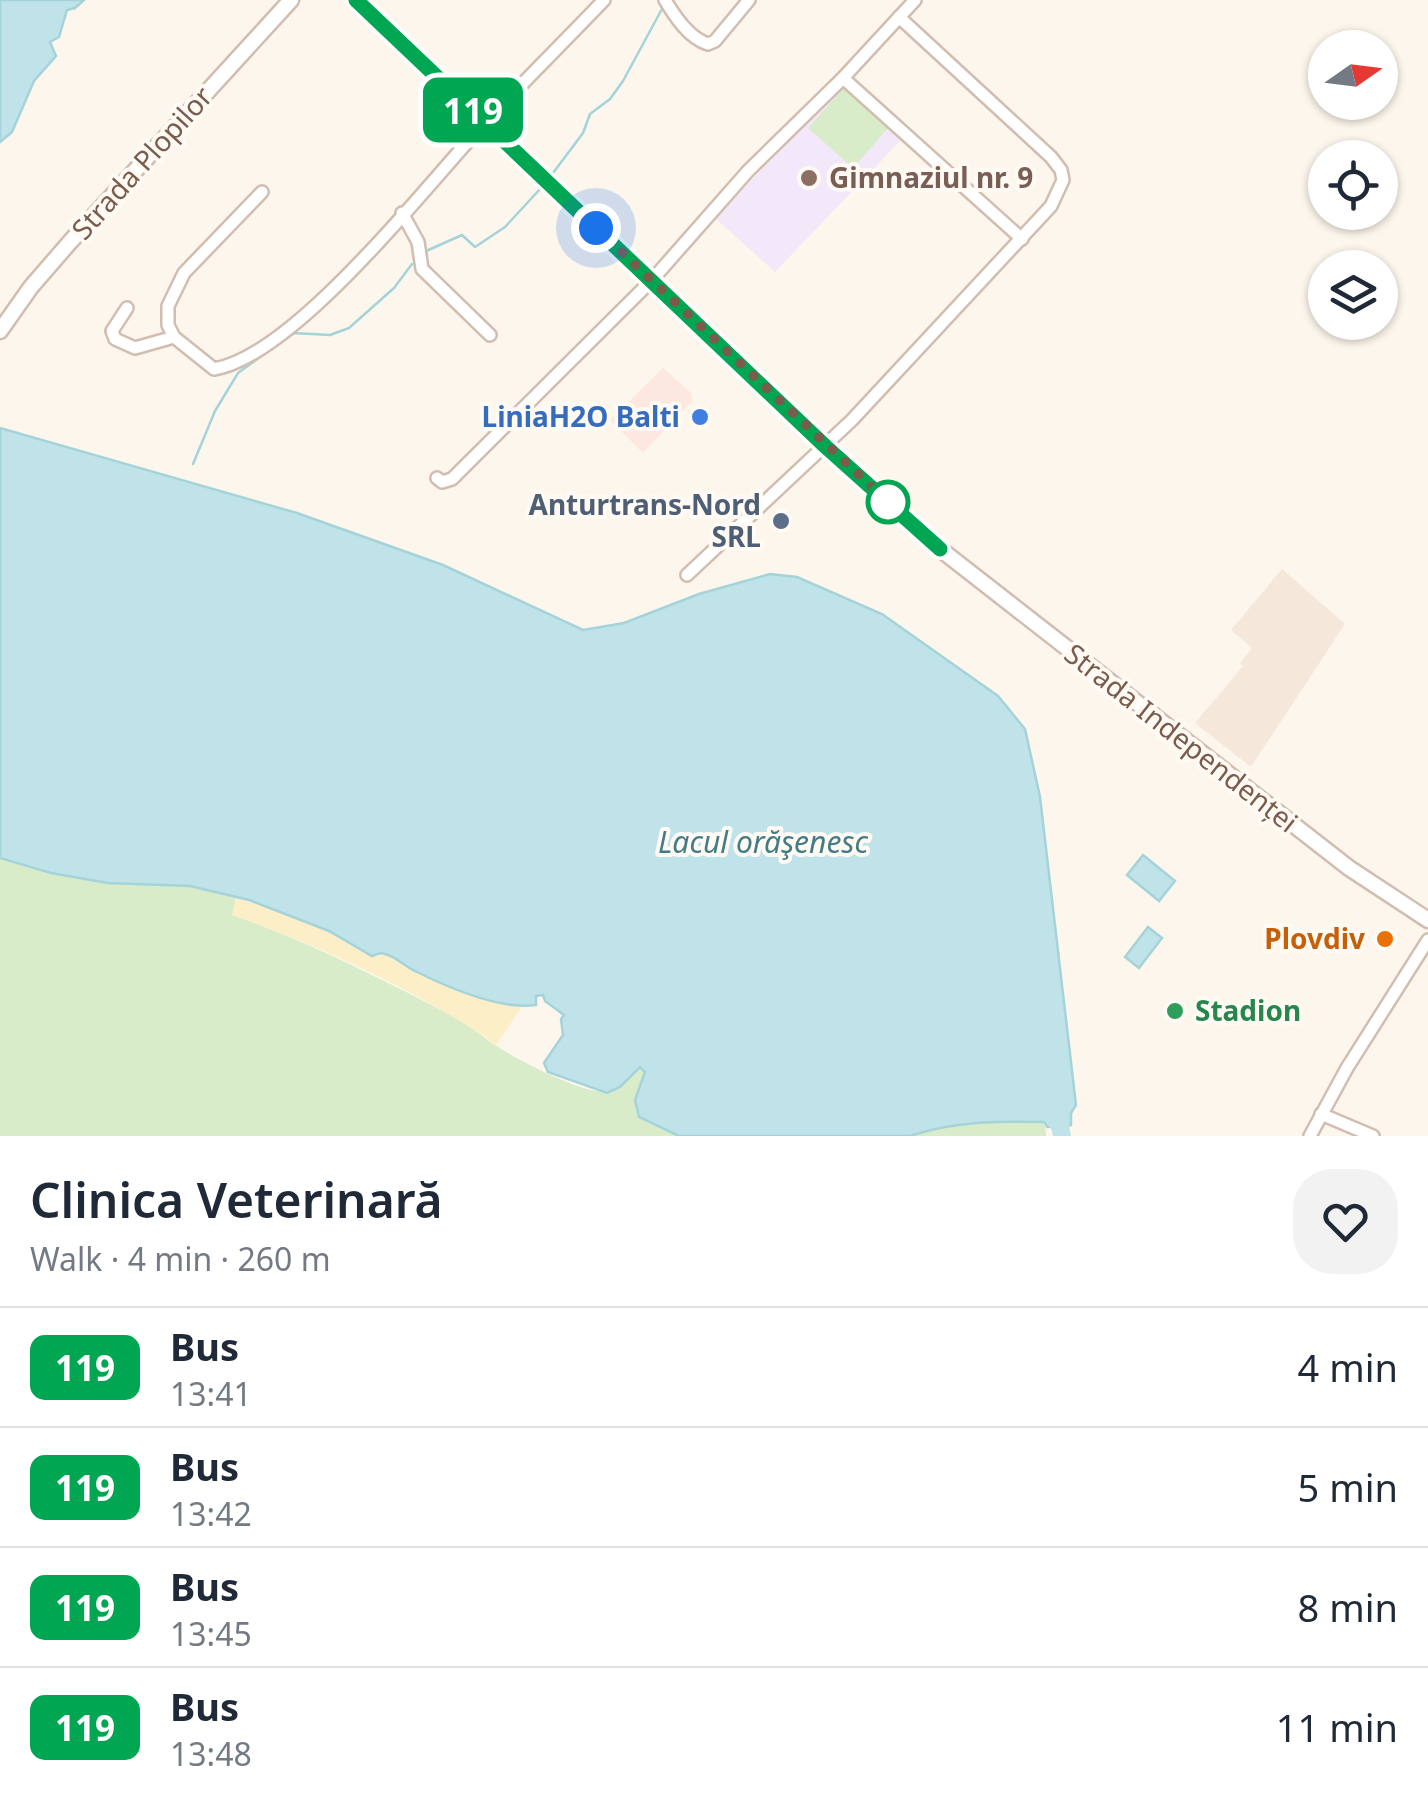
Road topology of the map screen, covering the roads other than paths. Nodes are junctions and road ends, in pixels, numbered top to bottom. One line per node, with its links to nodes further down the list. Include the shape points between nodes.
1 (291, 0): 15 (street, Strada Plopilor, via 31,287)
2 (356, 0): 9 (street, Strada Independenței)
3 (604, 0): 9 (street)
4 (665, 0): 5 (street, via 686,29 708,44)
5 (749, 0)
6 (915, 0): 7 (street)
7 (899, 17): 8 (street); 12 (street, via 1061,170 1062,188)
8 (842, 78): 12 (street); 13 (street)
9 (485, 122): 11 (street); 13 (street, Strada Independenței)
10 (262, 192): 17 (street, via 184,272 170,300 167,320)
11 (402, 213): 16 (street, via 418,242 422,269); 17 (street, via 309,312 261,351 214,369)
12 (1022, 239): 18 (street)
13 (652, 280): 18 (street, Strada Independenței); 19 (street, via 452,479)
14 (127, 308): 17 (street, via 112,331 115,339 135,348)
15 (0, 332)
16 (490, 335)
17 (174, 336)
18 (826, 447): 20 (street); 21 (street, Strada Independenței, via 940,549 1349,868)
19 (436, 478)
20 (688, 576)
21 (1428, 920)
22 (1428, 940): 23 (street)
23 (1321, 1114): 24 (street); 25 (street)
24 (1348, 1131): 26 (street)
25 (1310, 1136)
26 (1373, 1136)

